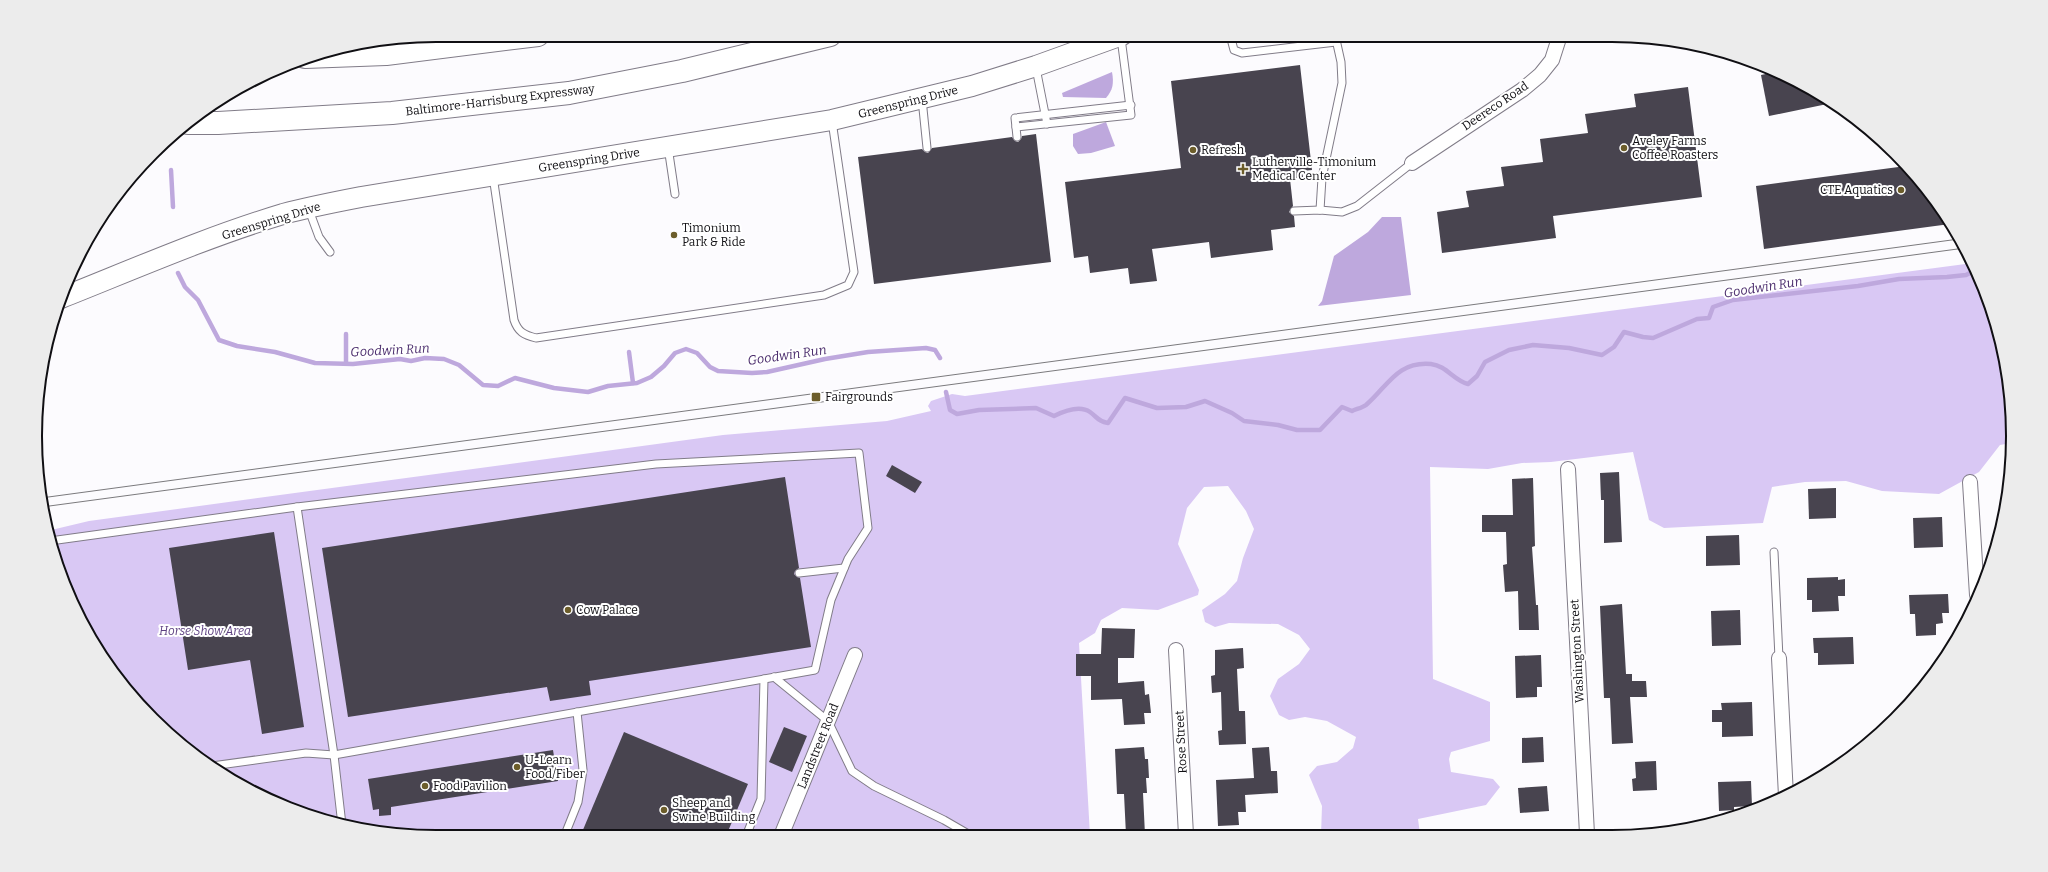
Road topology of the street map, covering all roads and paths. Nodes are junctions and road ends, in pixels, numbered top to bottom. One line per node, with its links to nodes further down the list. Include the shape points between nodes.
1 (482, 42): 9 (highway, via 386,54)
2 (801, 42): 15 (highway, Baltimore-Harrisburg Expressway, via 689,69 569,93 392,113)
3 (1102, 42): 10 (main road, Greenspring Drive)
4 (1122, 42): 12 (lane)
5 (1232, 42): 6 (lane, via 1234,50 1242,53)
6 (1316, 42)
7 (1337, 42): 25 (lane, via 1342,83 1322,178)
8 (1558, 42): 21 (street, Deereco Road, via 1552,60 1522,90)
9 (331, 56)
10 (1036, 66): 11 (main road, Greenspring Drive); 13 (lane)
11 (922, 99): 14 (main road, Greenspring Drive); 20 (lane)
12 (1131, 105): 13 (lane); 16 (lane, via 1131,115)
13 (1044, 114): 16 (lane); 17 (lane, via 1015,118)
14 (832, 120): 19 (main road, Greenspring Drive); 22 (lane, via 854,272 848,285 824,295 536,338 526,336 518,330 514,320)
15 (196, 123)
16 (1047, 124): 17 (lane)
17 (1016, 127): 18 (lane)
18 (1017, 137)
19 (668, 147): 22 (main road, Greenspring Drive); 23 (lane)
20 (927, 148)
21 (1412, 163): 25 (lane, via 1357,206 1342,212)
22 (493, 176): 24 (main road, Greenspring Drive)
23 (675, 194)
24 (309, 208): 27 (lane, via 318,237); 28 (main road, Greenspring Drive, via 276,216 199,243)
25 (1320, 210): 26 (lane)
26 (1294, 211)
27 (330, 252)
28 (68, 295)
29 (1568, 469): 53 (street, Washington Street)
30 (1970, 482): 36 (street)
31 (297, 507): 32 (lane); 34 (lane, via 656,464 859,453 868,528); 44 (lane)
32 (56, 540)
33 (1774, 552): 39 (lane)
34 (844, 568): 35 (lane); 40 (lane, via 831,600 815,670)
35 (799, 573)
36 (1976, 586)
37 (1176, 650): 52 (street, Rose Street)
38 (855, 655): 43 (street, Landstreet Road)
39 (1779, 658): 46 (street)
40 (774, 677): 41 (lane); 43 (lane)
41 (764, 679): 42 (lane); 49 (lane, via 761,799)
42 (577, 712): 44 (lane); 48 (lane, via 584,770 578,802)
43 (828, 721): 50 (street, Landstreet Road); 51 (lane, via 852,771 874,786)
44 (334, 755): 45 (lane, via 306,753); 47 (lane)
45 (219, 765)
46 (1786, 789)
47 (341, 818)
48 (567, 830)
49 (748, 830)
50 (783, 830)
51 (960, 830)
52 (1186, 830)
53 (1587, 830)

